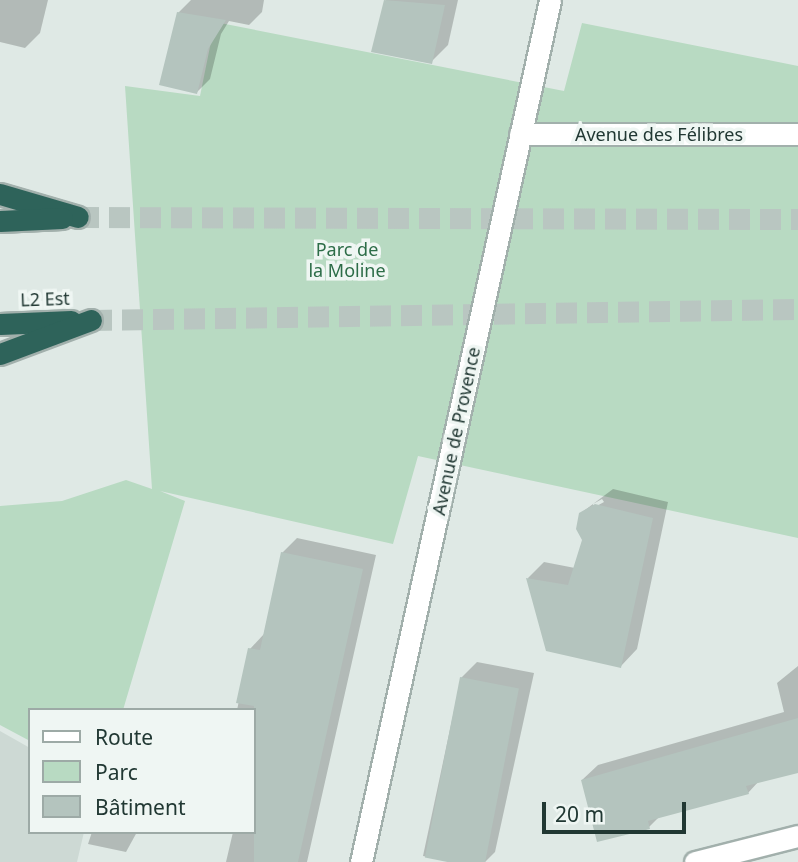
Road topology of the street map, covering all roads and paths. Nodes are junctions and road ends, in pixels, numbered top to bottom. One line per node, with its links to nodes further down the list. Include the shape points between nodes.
1 (550, 0): 2 (street, Avenue de Provence)
2 (520, 134): 3 (street, Avenue des Félibres); 9 (street, Avenue de Provence)
3 (798, 134)
4 (0, 194): 5 (highway, via 78,218)
5 (0, 221)
6 (0, 324): 7 (highway, L2 Est, via 91,320)
7 (0, 354)
8 (798, 836): 10 (street)
9 (361, 862)
10 (695, 862)

